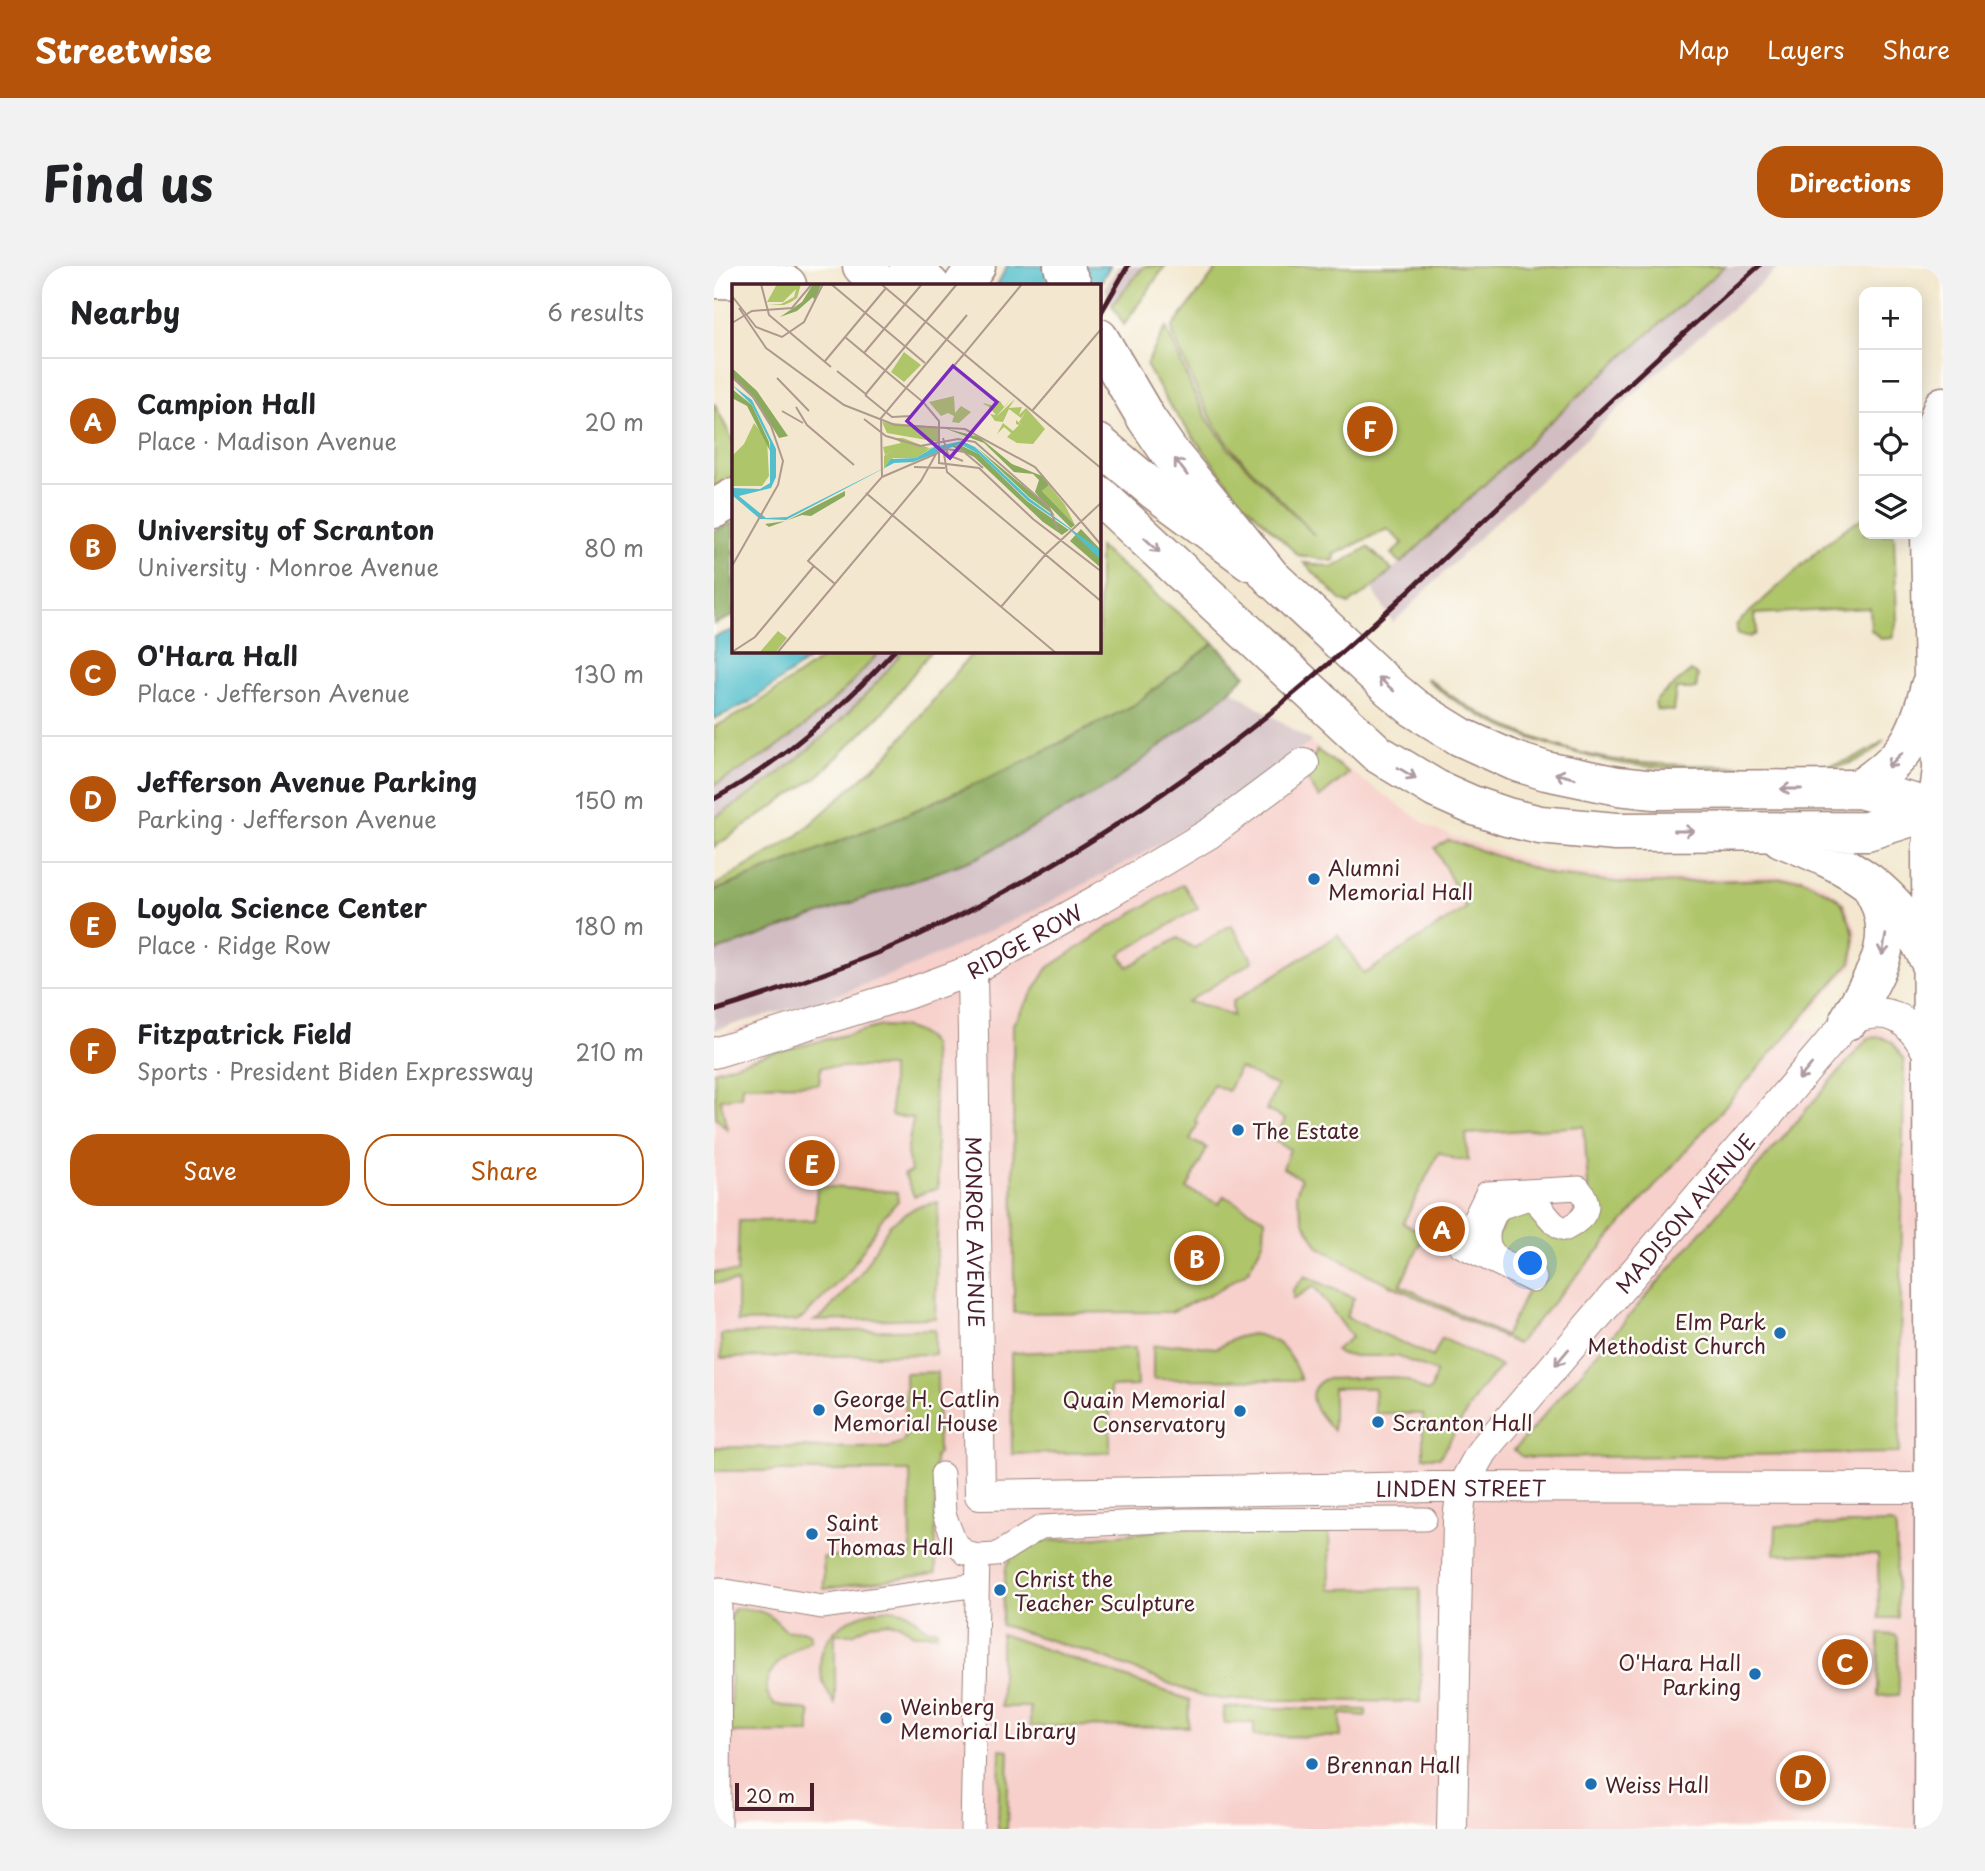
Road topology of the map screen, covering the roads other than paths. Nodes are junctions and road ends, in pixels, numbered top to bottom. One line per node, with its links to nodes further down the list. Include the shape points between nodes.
1 (862, 266): 7 (main road)
2 (909, 266): 8 (main road)
3 (975, 266): 9 (main road)
4 (1063, 266): 10 (main road)
5 (714, 279): 6 (main road)
6 (781, 284)
7 (880, 284)
8 (929, 284)
9 (964, 284)
10 (1072, 284)
11 (1101, 341): 17 (main road, one-way to 11, via 1146,418)
12 (1943, 406): 18 (main road, via 1933,433 1930,461)
13 (1110, 454): 17 (main road)
14 (1101, 497): 22 (main road, one-way to 22, via 1352,733 1436,789 1540,825 1616,832)
15 (732, 499): 16 (main road)
16 (714, 509)
17 (1271, 577): 20 (main road, one-way to 17, via 1655,790 1581,780 1514,761 1413,708)
18 (1933, 677): 20 (main road, one-way to 20, via 1913,737 1896,760); 21 (main road, via 1941,737)
19 (1304, 763): 25 (street, RIDGE ROW, via 1210,833)
20 (1859, 789): 21 (main road)
21 (1940, 809): 22 (main road, via 1867,831); 24 (main road, via 1931,852)
22 (1765, 831): 23 (main road, via 1825,855)
23 (1869, 881): 24 (main road, via 1905,916); 26 (main road, one-way to 26, via 1880,900 1886,935 1875,975)
24 (1932, 965): 28 (main road)
25 (972, 970): 27 (street, RIDGE ROW); 33 (street, MONROE AVENUE)
26 (1849, 1020): 28 (street, via 1871,1013 1892,1014 1916,1033); 31 (street, MADISON AVENUE, one-way to 31, via 1482,1451)
27 (714, 1053)
28 (1932, 1061): 32 (main road)
29 (1535, 1278): 29 (street, via 1492,1250 1486,1234 1492,1220 1499,1208 1529,1198 1555,1225 1566,1229 1586,1210 1586,1196 1579,1188 1487,1193 1461,1246 1533,1281)
30 (942, 1474): 35 (street, via 944,1514 954,1540 965,1553)
31 (1462, 1487): 32 (street, LINDEN STREET); 33 (street, LINDEN STREET); 40 (street, MADISON AVENUE)
32 (1938, 1488): 41 (main road)
33 (980, 1495)
34 (1425, 1519): 35 (street, via 1182,1520 1041,1527 996,1555)
35 (978, 1556): 36 (street)
36 (977, 1586): 37 (street, via 822,1607); 39 (street)
37 (717, 1589): 38 (street)
38 (719, 1829)
39 (972, 1829)
40 (1452, 1829)
41 (1933, 1829)

